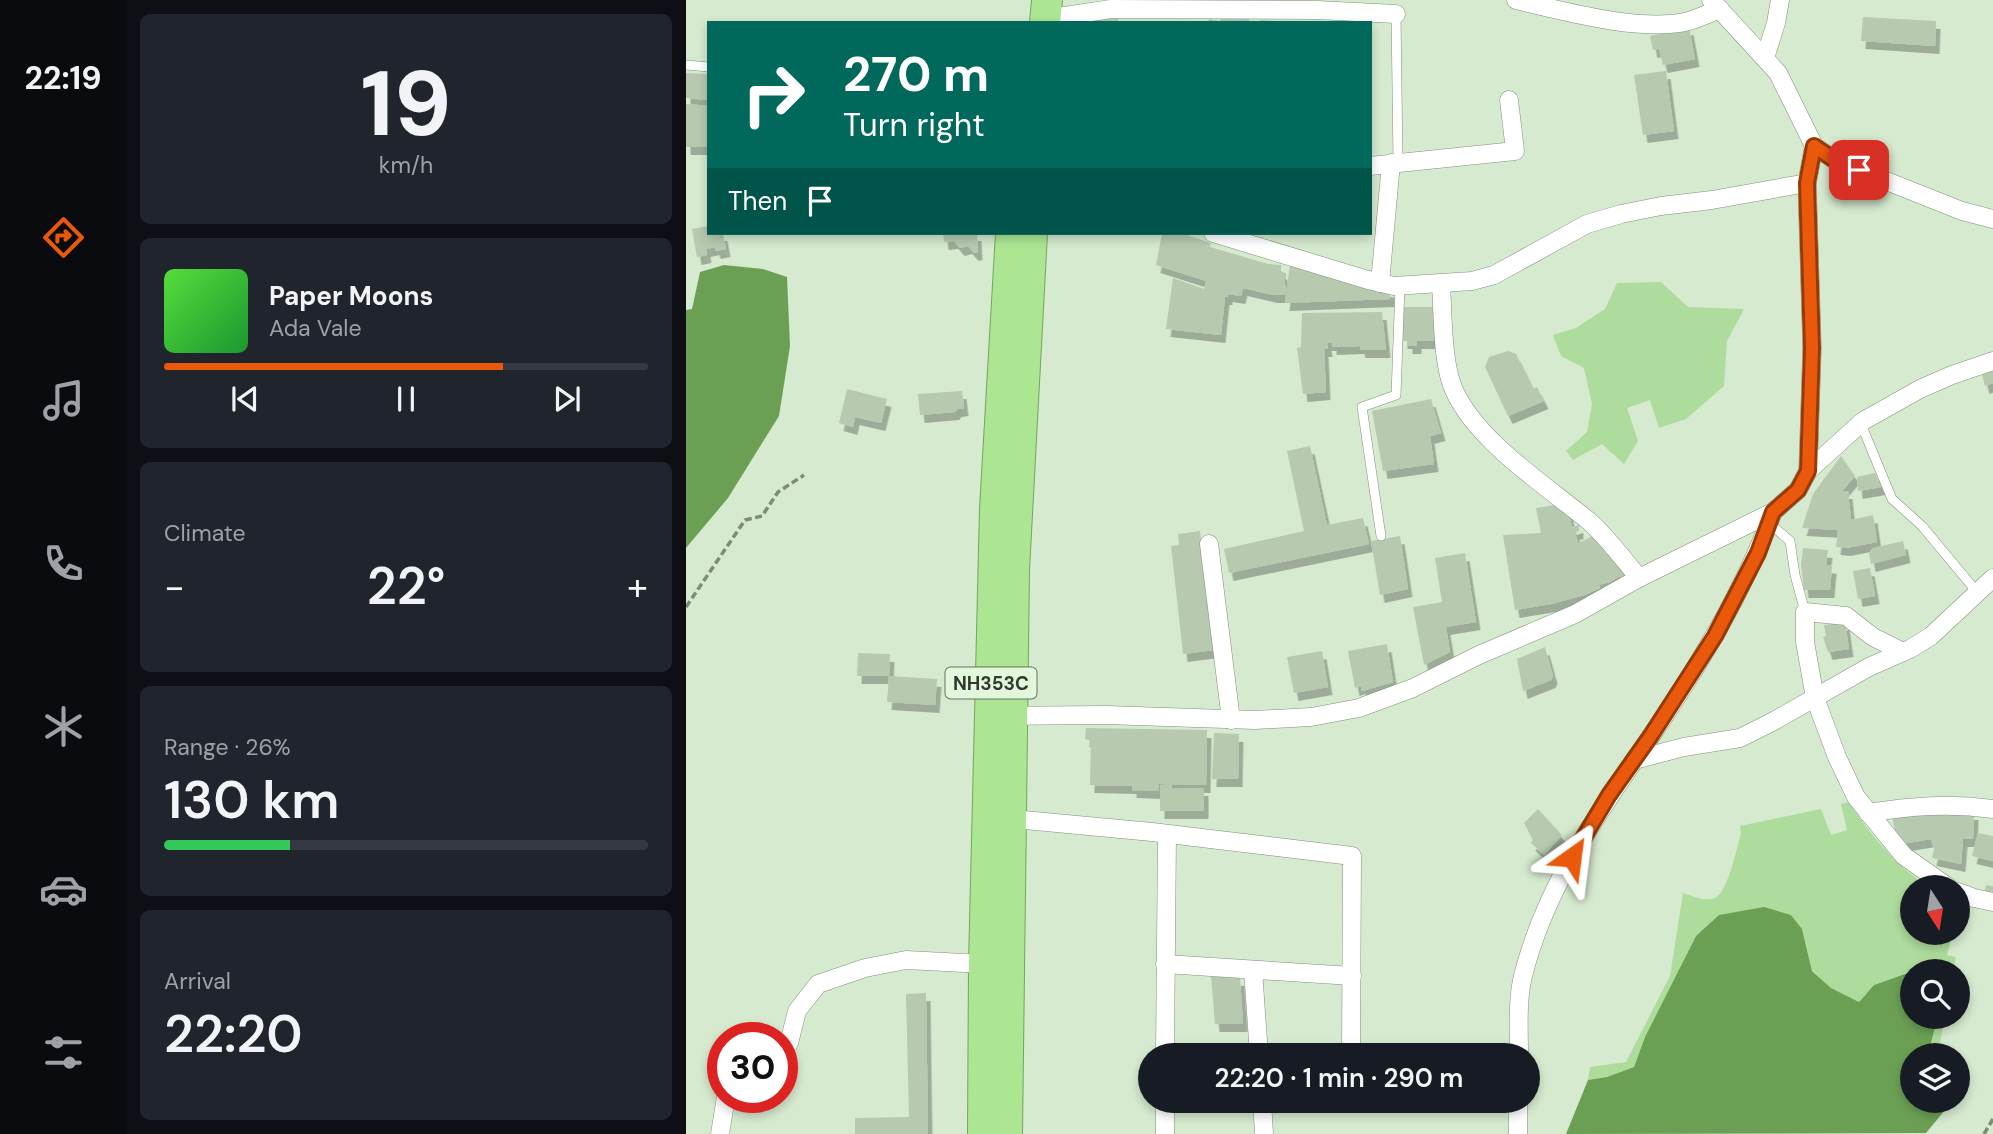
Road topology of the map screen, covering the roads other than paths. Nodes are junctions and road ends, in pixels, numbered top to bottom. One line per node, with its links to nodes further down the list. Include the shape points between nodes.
1 (1516, 0): 3 (street, via 1622,22 1664,24 1687,21)
2 (1780, 0): 6 (street)
3 (1716, 5): 6 (street)
4 (1037, 13): 5 (street, via 1317,9)
5 (1396, 14): 11 (lane)
6 (1765, 58): 10 (street, via 1778,73)
7 (686, 65): 8 (lane)
8 (707, 67)
9 (1509, 100): 11 (street, via 1516,151)
10 (1814, 146): 13 (street); 14 (street, via 1836,161)
11 (1395, 163): 12 (street); 18 (street)
12 (1372, 166)
13 (1807, 183): 19 (street, via 1621,214 1587,224 1494,275); 23 (street, via 1812,348)
14 (1993, 219)
15 (1011, 235): 33 (highway, NH353C, via 995,509)
16 (1032, 235): 33 (highway, NH353C, via 1014,570)
17 (1219, 235): 18 (street)
18 (1380, 283): 20 (street)
19 (1441, 285): 20 (street); 27 (street, via 1452,388 1470,418 1592,524)
20 (1400, 286): 25 (lane, via 1396,395 1362,407)
21 (1993, 361): 22 (street, via 1920,389)
22 (1860, 423): 23 (street); 29 (lane, via 1892,499 1922,526)
23 (1808, 471): 24 (street, via 1798,490)
24 (1771, 518): 27 (street); 30 (lane, via 1790,541); 35 (street, via 1715,636)
25 (1381, 536)
26 (1209, 544): 34 (street)
27 (1639, 578): 34 (street, via 1575,614 1359,708)
28 (1993, 578): 29 (street)
29 (1977, 592): 31 (street, via 1931,636)
30 (1805, 612): 31 (street, via 1846,617); 32 (street)
31 (1903, 652): 32 (street)
32 (1815, 698): 35 (street, via 1740,738); 37 (street, via 1846,777)
33 (1001, 716): 34 (street); 38 (highway, NH353C)
34 (1231, 720)
35 (1634, 760): 51 (street, via 1560,878 1537,930 1522,980)
36 (1993, 809): 37 (street, via 1916,806)
37 (1868, 813): 40 (street, via 1905,856)
38 (1000, 818): 39 (street); 43 (highway, NH353C); 58 (highway, NH353C)
39 (1167, 834): 44 (street); 46 (street, via 1352,856)
40 (1931, 875)
41 (1970, 896): 42 (street)
42 (1993, 902)
43 (985, 964): 47 (street, via 906,960 864,968 818,984); 57 (highway, NH353C)
44 (1165, 964): 45 (street); 48 (street)
45 (1253, 970): 46 (street); 49 (street)
46 (1352, 976): 50 (street)
47 (794, 1022)
48 (1165, 1043)
49 (1258, 1043)
50 (1351, 1043)
51 (1519, 1043)
52 (723, 1113): 56 (street)
53 (1165, 1113): 59 (street)
54 (1263, 1113): 60 (street)
55 (1518, 1113): 61 (street)
56 (720, 1134)
57 (983, 1134)
58 (1007, 1134)
59 (1166, 1134)
60 (1264, 1134)
61 (1518, 1134)

